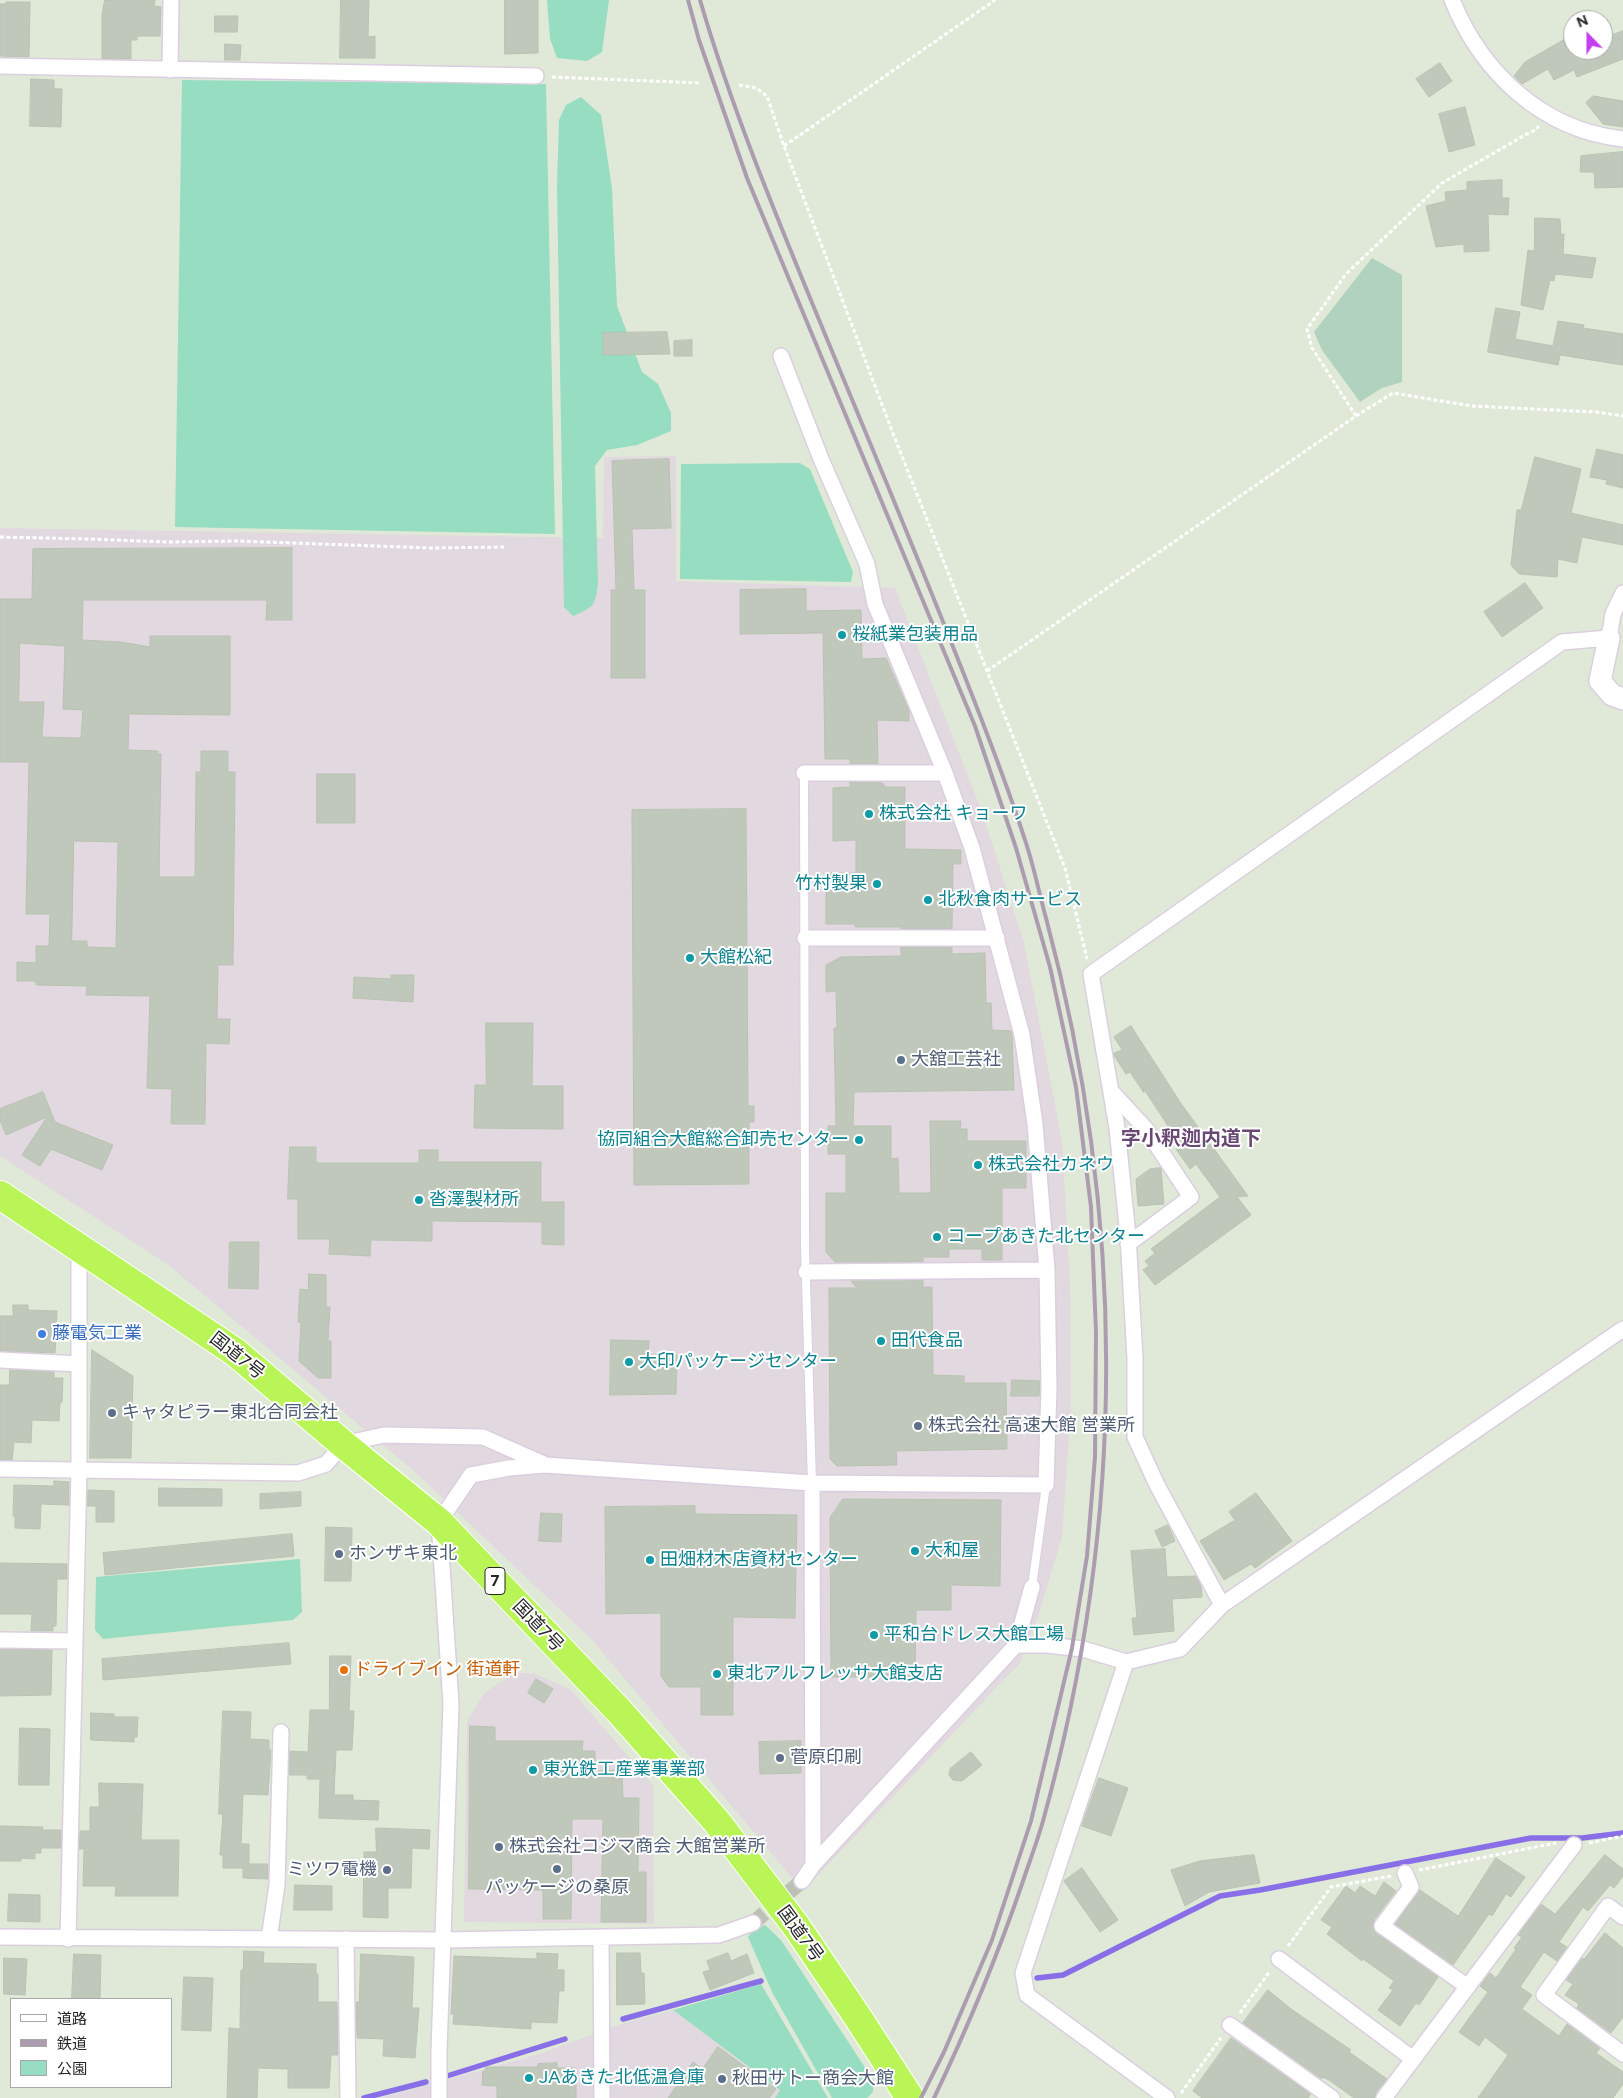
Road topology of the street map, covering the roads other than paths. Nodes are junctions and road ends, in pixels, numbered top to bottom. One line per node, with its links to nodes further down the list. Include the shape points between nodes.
1 (171, 0): 4 (street)
2 (1452, 0): 6 (street, via 1478,50 1522,98 1564,124)
3 (0, 66): 4 (street)
4 (170, 70): 5 (street)
5 (536, 76)
6 (1623, 139)
7 (781, 356): 11 (street, via 821,460 867,564 875,604)
8 (1623, 594): 9 (street, via 1613,614)
9 (1609, 638): 10 (street, via 1600,681 1612,695); 15 (street, via 1562,642 1091,974)
10 (1623, 699)
11 (945, 773): 12 (street); 14 (street, via 972,848)
12 (804, 774): 13 (lane)
13 (805, 938): 14 (street); 20 (lane)
14 (997, 938): 19 (street, via 1022,1035 1034,1115)
15 (1111, 1091): 17 (street); 17 (street, via 1146,1129 1191,1197)
16 (0, 1195): 18 (highway, 国道7号 / 7)
17 (1128, 1244): 32 (street, via 1135,1358 1134,1437)
18 (79, 1249): 23 (street); 24 (highway, 国道7号 / 7, via 235,1352)
19 (1047, 1270): 20 (street); 29 (street, via 1050,1388)
20 (806, 1272): 28 (lane)
21 (1623, 1330): 32 (street)
22 (0, 1360): 23 (street)
23 (79, 1364): 27 (street)
24 (343, 1444): 25 (street, via 384,1435 483,1437); 27 (street, via 326,1464 298,1473); 30 (highway, 国道7号 / 7)
25 (545, 1465): 28 (street); 30 (street, via 471,1475)
26 (0, 1468): 27 (street)
27 (79, 1470): 34 (street)
28 (812, 1484): 29 (street); 39 (street)
29 (1046, 1485): 31 (lane)
30 (439, 1522): 49 (street, via 451,1704); 58 (highway, 国道7号 / 7, via 620,1712 716,1822 796,1926)
31 (1032, 1587): 35 (street)
32 (1222, 1605): 36 (street, via 1180,1649)
33 (0, 1640): 34 (street)
34 (75, 1641): 46 (street)
35 (1016, 1645): 36 (street, via 1078,1649); 39 (street)
36 (1126, 1662): 59 (street, via 1023,1973 1026,1995)
37 (280, 1732): 47 (street, via 277,1885)
38 (1574, 1845): 51 (street)
39 (813, 1864): 41 (street)
40 (1405, 1873): 51 (street, via 1411,1887 1382,1926)
41 (802, 1881)
42 (1623, 1917): 53 (street, via 1608,1906 1544,1995)
43 (753, 1923): 45 (street, via 719,1935)
44 (0, 1937): 46 (street)
45 (601, 1937): 49 (street); 57 (street)
46 (68, 1938): 47 (street)
47 (269, 1939): 48 (street)
48 (346, 1939): 49 (street); 56 (street)
49 (444, 1940): 55 (street)
50 (1279, 1959): 54 (street)
51 (1468, 1987): 54 (street)
52 (1230, 2025): 60 (street)
53 (1623, 2054)
54 (1413, 2059): 61 (street)
55 (436, 2097)
56 (348, 2098)
57 (602, 2098)
58 (910, 2098)
59 (1167, 2098)
60 (1332, 2098)
61 (1384, 2098)

